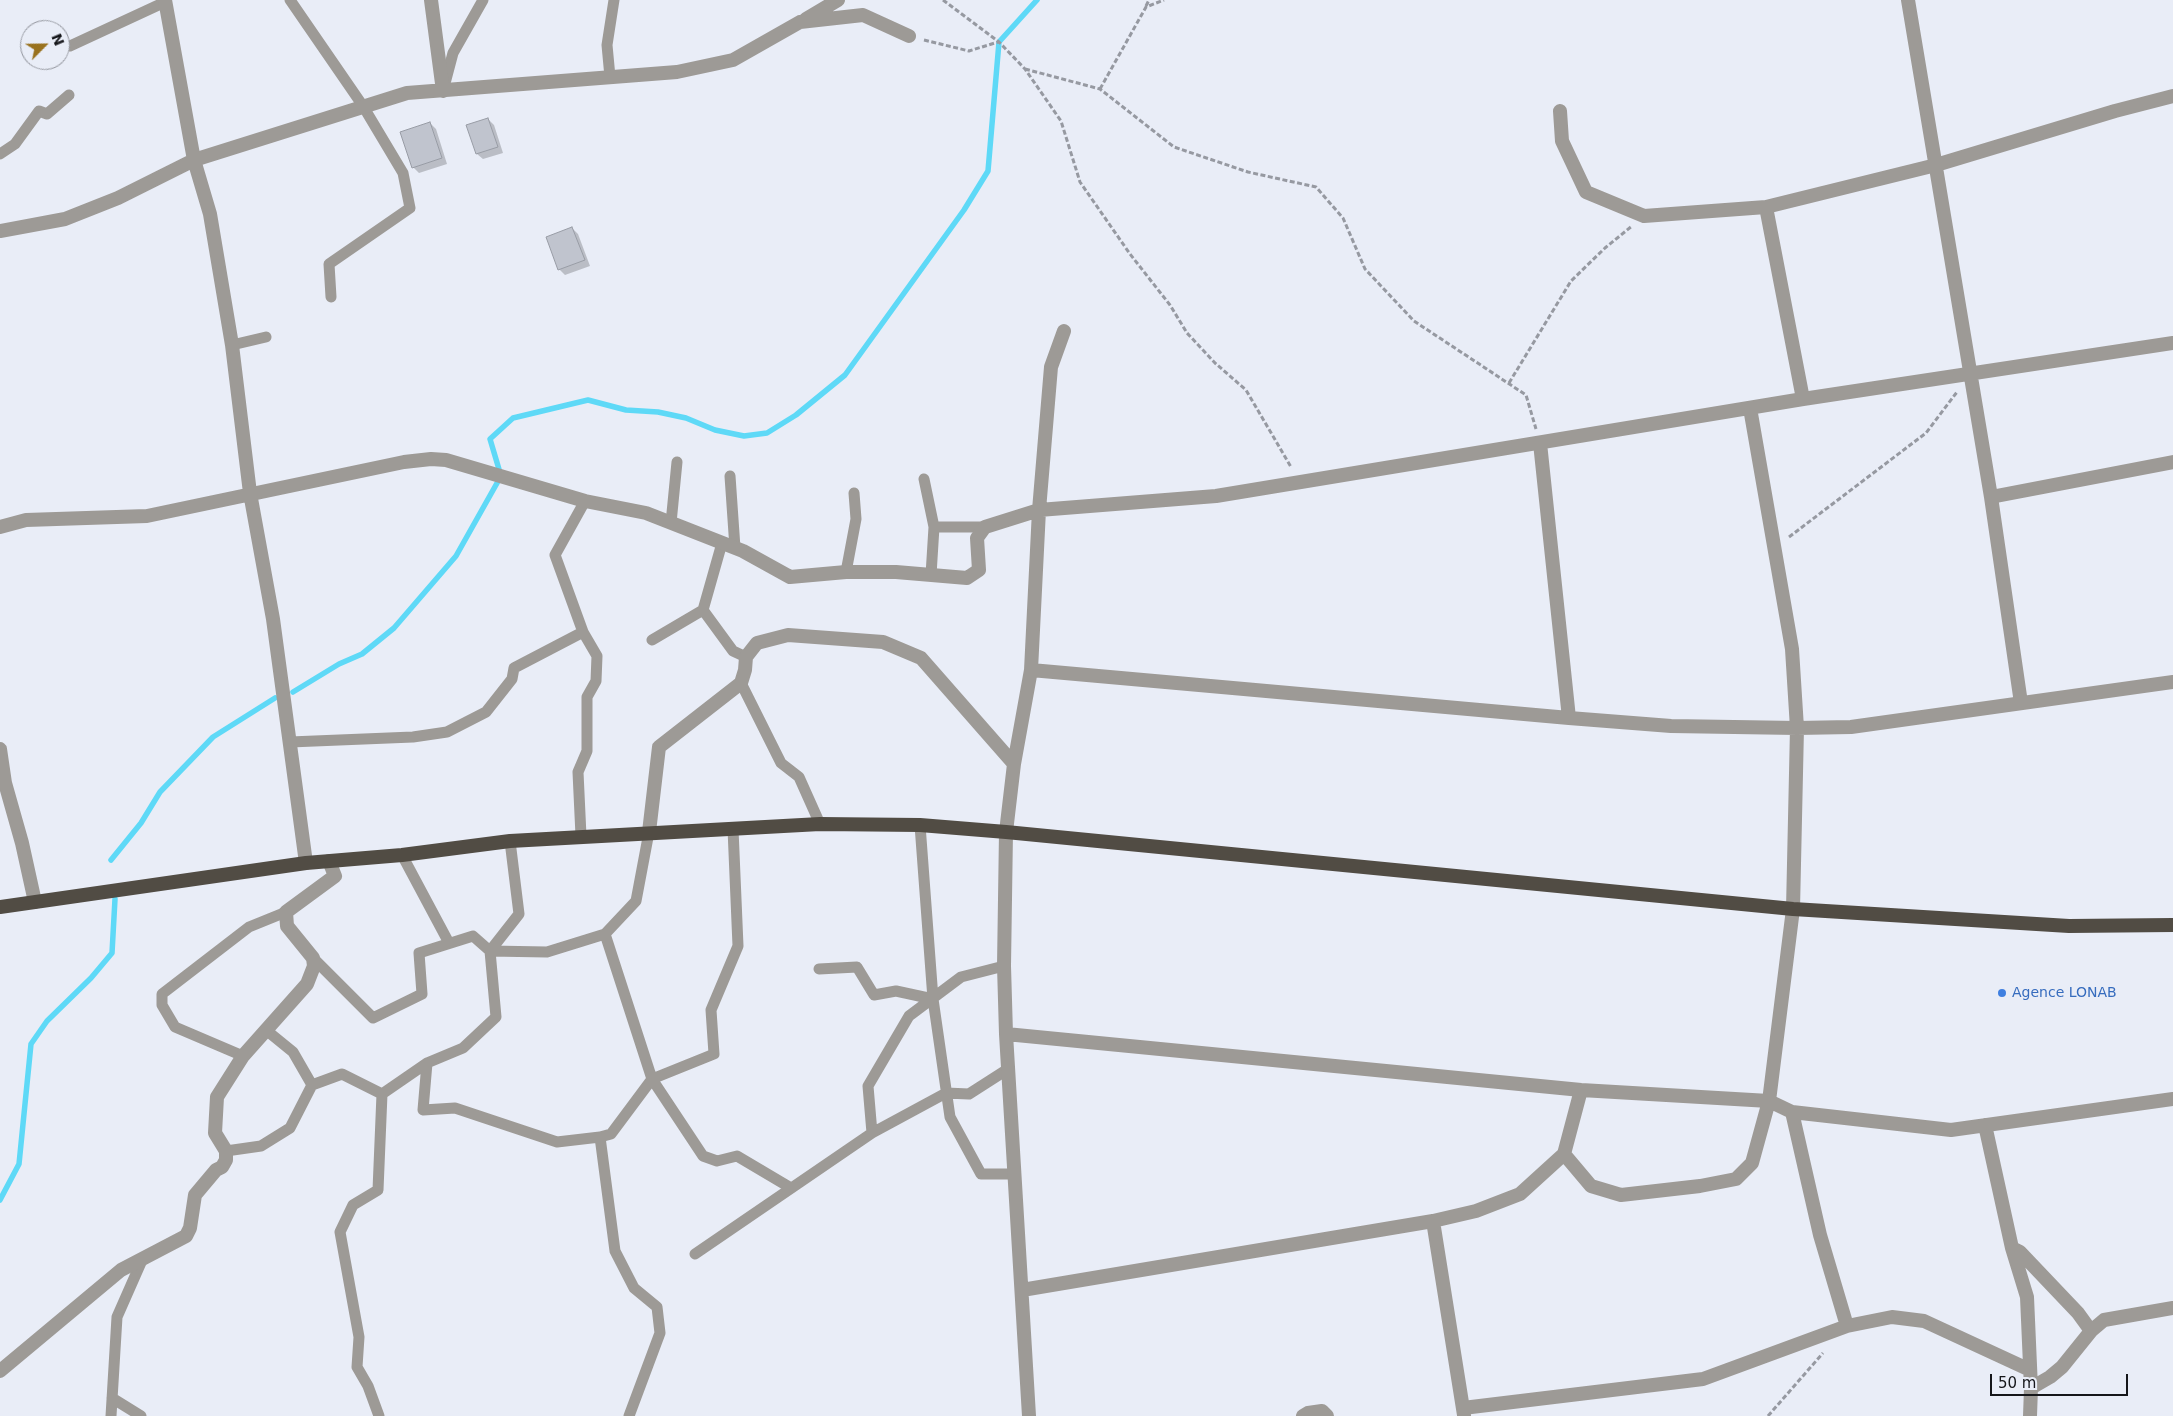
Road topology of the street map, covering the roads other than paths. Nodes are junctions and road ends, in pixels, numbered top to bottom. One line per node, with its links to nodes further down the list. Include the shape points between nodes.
1 (290, 0): 15 (lane)
2 (431, 0): 12 (street)
3 (483, 0): 12 (lane, via 453,53)
4 (614, 0): 11 (lane, via 607,45)
5 (838, 0): 8 (street)
6 (1908, 0): 19 (street)
7 (165, 1): 10 (lane); 18 (street)
8 (800, 22): 9 (street, via 864,15); 11 (street, via 733,60 677,72)
9 (909, 36)
10 (70, 46)
11 (610, 77): 12 (street)
12 (442, 91): 15 (street, via 407,93)
13 (69, 95): 17 (lane, via 47,114 38,111 15,144)
14 (2173, 96): 19 (street)
15 (363, 106): 18 (street); 22 (lane, via 403,173 410,208 329,264)
16 (1560, 111): 20 (street, via 1562,141 1586,192 1644,216)
17 (0, 154)
18 (194, 160): 21 (street, via 96,208 64,219); 26 (street, via 210,214)
19 (1936, 164): 20 (street); 27 (street)
20 (1766, 207): 28 (street)
21 (0, 231)
22 (331, 297)
23 (1064, 331): 39 (street, via 1051,367)
24 (266, 337): 26 (lane)
25 (2173, 343): 27 (street)
26 (232, 345): 35 (street)
27 (1971, 375): 28 (street); 37 (street)
28 (1803, 399): 29 (street)
29 (1750, 408): 30 (street); 57 (street, via 1792,649)
30 (1540, 443): 39 (street, via 1216,496); 56 (street)
31 (677, 462): 40 (lane)
32 (2173, 462): 37 (street)
33 (730, 476): 45 (lane)
34 (924, 479): 42 (lane)
35 (250, 493): 38 (street, via 431,459 446,460); 41 (street, via 147,516 26,520); 58 (street, via 273,620)
36 (854, 493): 46 (lane, via 856,519)
37 (1991, 497): 55 (street)
38 (585, 501): 40 (street, via 646,513); 49 (lane, via 555,555)
39 (1039, 510): 43 (street); 52 (street)
40 (671, 523): 44 (street)
41 (0, 527)
42 (934, 527): 43 (lane); 47 (lane)
43 (985, 527): 47 (street, via 977,538 979,570 967,578)
44 (722, 543): 45 (street); 48 (lane)
45 (735, 548): 46 (street, via 790,577)
46 (846, 572): 47 (street)
47 (931, 575)
48 (703, 610): 50 (lane); 51 (lane, via 733,651)
49 (584, 632): 58 (lane, via 514,668 512,679 486,712 447,732 413,737); 66 (lane, via 597,656 596,681 587,697 587,751 578,772)
50 (652, 640)
51 (746, 657): 54 (street); 60 (street, via 757,643 788,635 883,642 921,658)
52 (1031, 670): 56 (street); 60 (street)
53 (2173, 682): 55 (street)
54 (741, 683): 61 (lane, via 780,763 799,777); 64 (street, via 659,747)
55 (2021, 703): 57 (street, via 1851,727)
56 (1568, 718): 57 (street, via 1671,726)
57 (1797, 728): 73 (street)
58 (290, 742): 70 (street)
59 (0, 749): 71 (street, via 5,783)
60 (1014, 764): 65 (street)
61 (820, 824): 62 (highway); 63 (highway)
62 (920, 825): 65 (highway); 82 (lane)
63 (733, 830): 64 (highway); 88 (lane, via 738,946 711,1010 714,1054)
64 (649, 832): 66 (highway); 76 (lane, via 636,902)
65 (1006, 832): 73 (highway); 80 (street)
66 (581, 836): 67 (highway)
67 (510, 840): 68 (highway); 78 (lane, via 519,914)
68 (402, 854): 69 (highway); 77 (lane)
69 (329, 861): 70 (highway); 74 (street, via 335,876)
70 (306, 863): 71 (highway)
71 (35, 902): 72 (highway)
72 (0, 907)
73 (1793, 909): 75 (highway, via 2069,926); 94 (street)
74 (286, 912): 79 (street, via 287,926); 85 (lane, via 249,927 162,994 162,1005 175,1027)
75 (2173, 925)
76 (605, 934): 78 (lane, via 547,952); 88 (lane)
77 (449, 943): 78 (lane, via 472,936); 79 (lane, via 419,952 422,994 373,1018)
78 (490, 951): 86 (lane, via 496,1017 463,1048)
79 (313, 958): 83 (street, via 314,966 307,984)
80 (1004, 966): 82 (lane, via 961,977); 84 (street)
81 (819, 969): 82 (lane, via 857,967 874,995 896,991)
82 (932, 999): 91 (lane); 97 (lane, via 908,1016 868,1086)
83 (266, 1030): 85 (street); 89 (lane, via 294,1052)
84 (1006, 1034): 87 (street); 90 (street)
85 (243, 1056): 99 (street, via 216,1097 215,1133)
86 (427, 1063): 92 (lane); 98 (lane, via 423,1110 456,1108 557,1142)
87 (1008, 1069): 91 (lane, via 970,1094); 101 (street)
88 (652, 1079): 98 (lane, via 612,1134); 102 (lane, via 703,1156 718,1161 737,1156)
89 (312, 1085): 92 (lane, via 342,1074); 99 (lane, via 290,1128 261,1146)
90 (1581, 1090): 94 (street); 100 (street)
91 (946, 1093): 97 (lane); 101 (lane, via 950,1117 981,1174)
92 (382, 1094): 118 (lane, via 378,1190 353,1204 340,1232 359,1337 357,1367)
93 (2173, 1099): 96 (street)
94 (1769, 1101): 95 (street); 100 (street, via 1752,1163 1736,1179 1621,1195 1591,1186)
95 (1792, 1112): 96 (street, via 1951,1130); 109 (street, via 1820,1234)
96 (1985, 1125): 104 (street)
97 (872, 1133): 102 (lane)
98 (600, 1137): 119 (lane, via 615,1251 634,1288 657,1307 660,1333)
99 (226, 1151): 106 (street, via 222,1167 195,1195 186,1236)
100 (1564, 1154): 103 (street, via 1520,1194 1476,1211)
101 (1015, 1174): 107 (street)
102 (791, 1188): 105 (lane)
103 (1433, 1221): 107 (street); 115 (street)
104 (2012, 1248): 110 (street, via 2040,1272); 111 (street, via 2027,1297)
105 (695, 1254)
106 (143, 1258): 112 (street, via 120,1270); 114 (lane, via 117,1317)
107 (1022, 1290): 120 (street)
108 (2173, 1308): 110 (street, via 2104,1320)
109 (1847, 1326): 111 (street, via 1892,1317 1924,1321); 115 (street, via 1704,1379)
110 (2091, 1331): 113 (street, via 2062,1367)
111 (2030, 1370): 113 (street)
112 (0, 1371)
113 (2031, 1388): 123 (street)
114 (112, 1398): 116 (lane); 117 (lane)
115 (1464, 1412)
116 (111, 1416)
117 (141, 1416)
118 (379, 1416)
119 (629, 1416)
120 (1029, 1416)
121 (1303, 1416): 122 (street, via 1322,1411)
122 (1327, 1416)
123 (2030, 1416)

